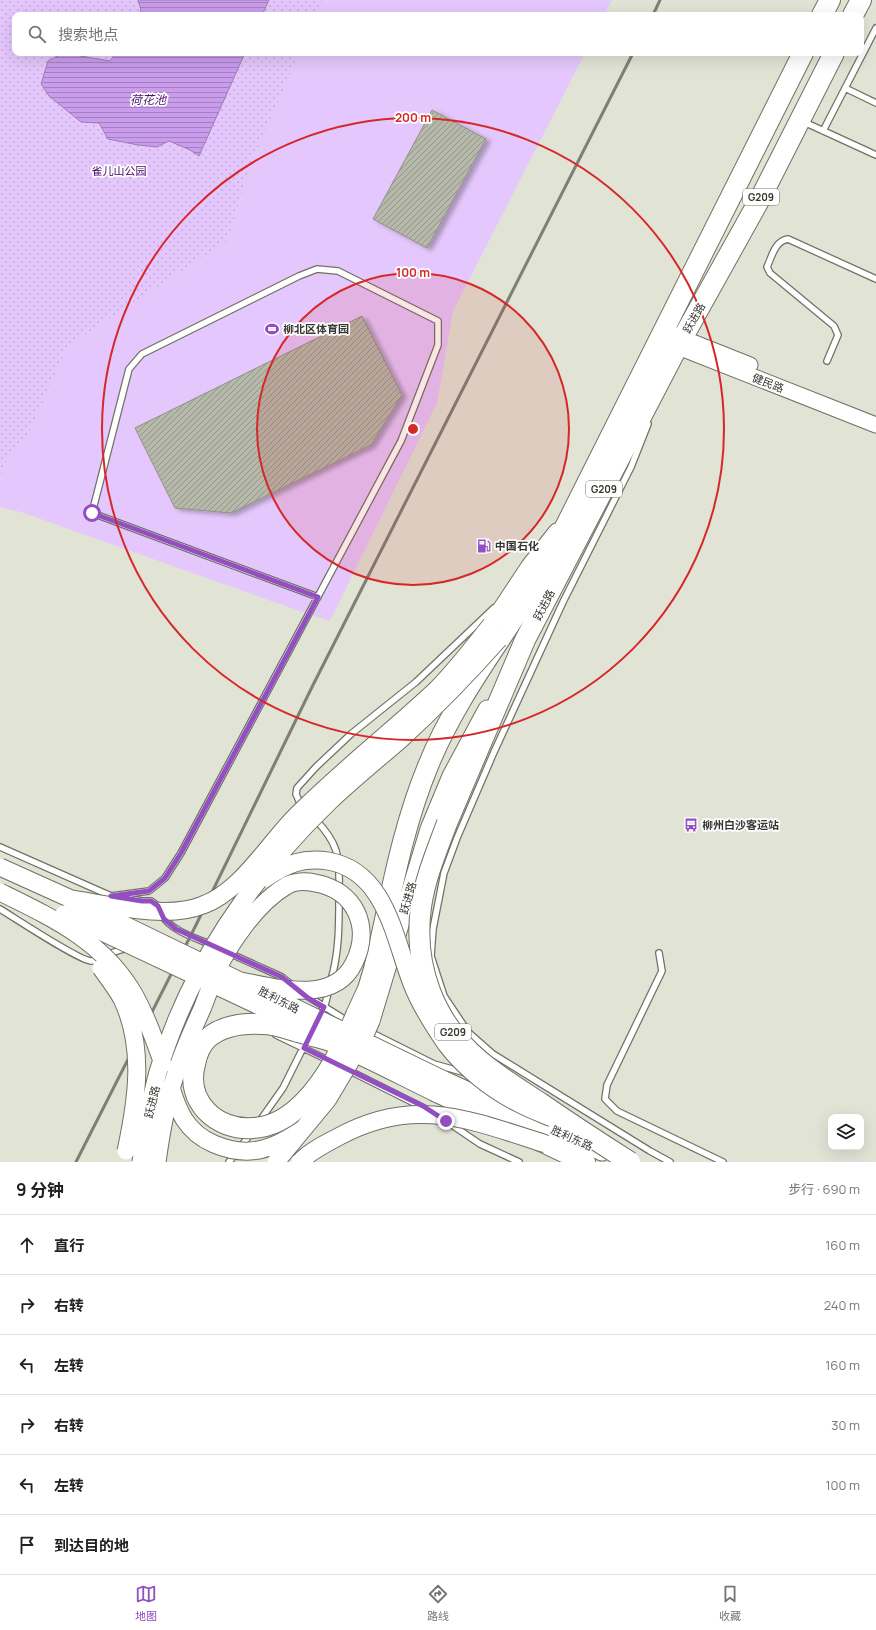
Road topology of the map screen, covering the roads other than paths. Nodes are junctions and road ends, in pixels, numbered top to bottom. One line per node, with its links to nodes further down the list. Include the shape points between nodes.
1 (830, 0): 3 (highway)
2 (861, 0): 4 (highway)
3 (824, 12)
4 (855, 12)
5 (876, 28): 6 (lane)
6 (864, 51)
7 (802, 56): 16 (highway, 跃进路 / G209)
8 (832, 56): 12 (highway, 跃进路 / G209)
9 (862, 56): 10 (lane)
10 (845, 88): 11 (lane); 13 (lane)
11 (876, 103)
12 (800, 120): 13 (lane); 17 (highway, 跃进路 / G209, via 761,197)
13 (823, 131): 14 (lane)
14 (876, 155)
15 (876, 279): 18 (lane, via 788,239 776,246 767,267 770,273 834,326 838,335)
16 (662, 335): 17 (main road, 健民路); 23 (highway, 跃进路 / G209)
17 (680, 343): 19 (lane); 21 (main road, 健民路); 22 (main road, 健民路); 27 (highway, 跃进路 / G209)
18 (827, 361)
19 (657, 400)
20 (652, 415): 44 (lane, via 631,466 563,602 494,752 444,873 432,929 431,956 444,996 468,1032)
21 (876, 415)
22 (876, 425)
23 (572, 514): 24 (main road, via 530,566); 26 (highway, 跃进路 / G209, via 542,573)
24 (515, 590): 26 (main road); 39 (lane, via 416,682 351,734 297,788 299,801 335,844 338,854 339,937)
25 (318, 597): 25 (lane, via 92,513 129,369 142,354 317,269 338,271 438,321 438,345 401,441); 33 (lane, via 181,853 165,878 149,891)
26 (498, 632): 31 (main road, 跃进路, bridge, via 438,705 330,801 302,829); 34 (main road, bridge, via 313,799 283,829 246,873 218,898 186,910 165,911); 41 (highway, G209, bridge, via 428,766 409,819)
27 (525, 640): 41 (main road, 跃进路, via 451,776 438,806); 45 (highway, G209, bridge, via 433,861 421,906 420,941 423,968 436,1006 445,1022 467,1049 512,1085)
28 (0, 847): 33 (lane)
29 (0, 867): 34 (main road, 胜利东路, bridge)
30 (0, 884): 42 (main road, 胜利东路, bridge)
31 (254, 886): 45 (main road, bridge, via 285,866 308,860 332,862 361,875 380,898 412,985 448,1046 490,1086 518,1103); 49 (main road, 跃进路, bridge, via 230,918 191,988 173,1031 158,1073)
32 (0, 892): 46 (main road, bridge, via 76,932 95,946 117,970 135,996 151,1029 179,1109 188,1125 202,1138 233,1151 253,1152 281,1142); 48 (main road, bridge, via 90,957 121,998 137,1051 135,1110)
33 (111, 896): 39 (lane, via 151,901 158,906 164,919 176,929 282,977)
34 (71, 899): 37 (main road, 胜利东路, bridge)
35 (0, 909): 38 (lane, via 83,959 97,961 118,949 127,949)
36 (659, 953): 59 (lane, via 662,971 607,1085 605,1099 617,1111)
37 (241, 981): 50 (main road, bridge, via 309,991 337,981 353,966 360,948 362,931 353,907 343,895 331,888 323,884 305,882 287,885 258,908 216,971 175,1077); 56 (main road, 胜利东路, bridge, via 442,1079)
38 (245, 1007)
39 (324, 1007): 41 (lane); 43 (lane)
40 (254, 1016): 43 (lane, via 269,1031)
41 (362, 1022): 42 (highway, G209, bridge, via 314,1091 295,1110 272,1126 242,1129 223,1124 206,1111 195,1092 193,1075 201,1046 212,1035 227,1028 245,1024 265,1024); 44 (lane, via 434,1064 467,1074 480,1067); 46 (main road, 跃进路, bridge, via 362,1042 328,1099)
42 (335, 1043): 47 (highway, 胜利东路 / G209, bridge)
43 (304, 1048): 51 (lane, via 283,1088); 54 (lane, via 423,1106 480,1144)
44 (493, 1054): 58 (lane)
45 (575, 1128): 57 (highway, G209, bridge)
46 (303, 1129): 52 (main road, 跃进路, bridge)
47 (546, 1144): 53 (main road, bridge, via 456,1117 401,1115 349,1131); 55 (highway, 胜利东路 / G209)
48 (125, 1162)
49 (141, 1162)
50 (157, 1162)
51 (229, 1162)
52 (276, 1162)
53 (300, 1162)
54 (519, 1162)
55 (585, 1162)
56 (624, 1162)
57 (630, 1162)
58 (670, 1162)
59 (723, 1162)

